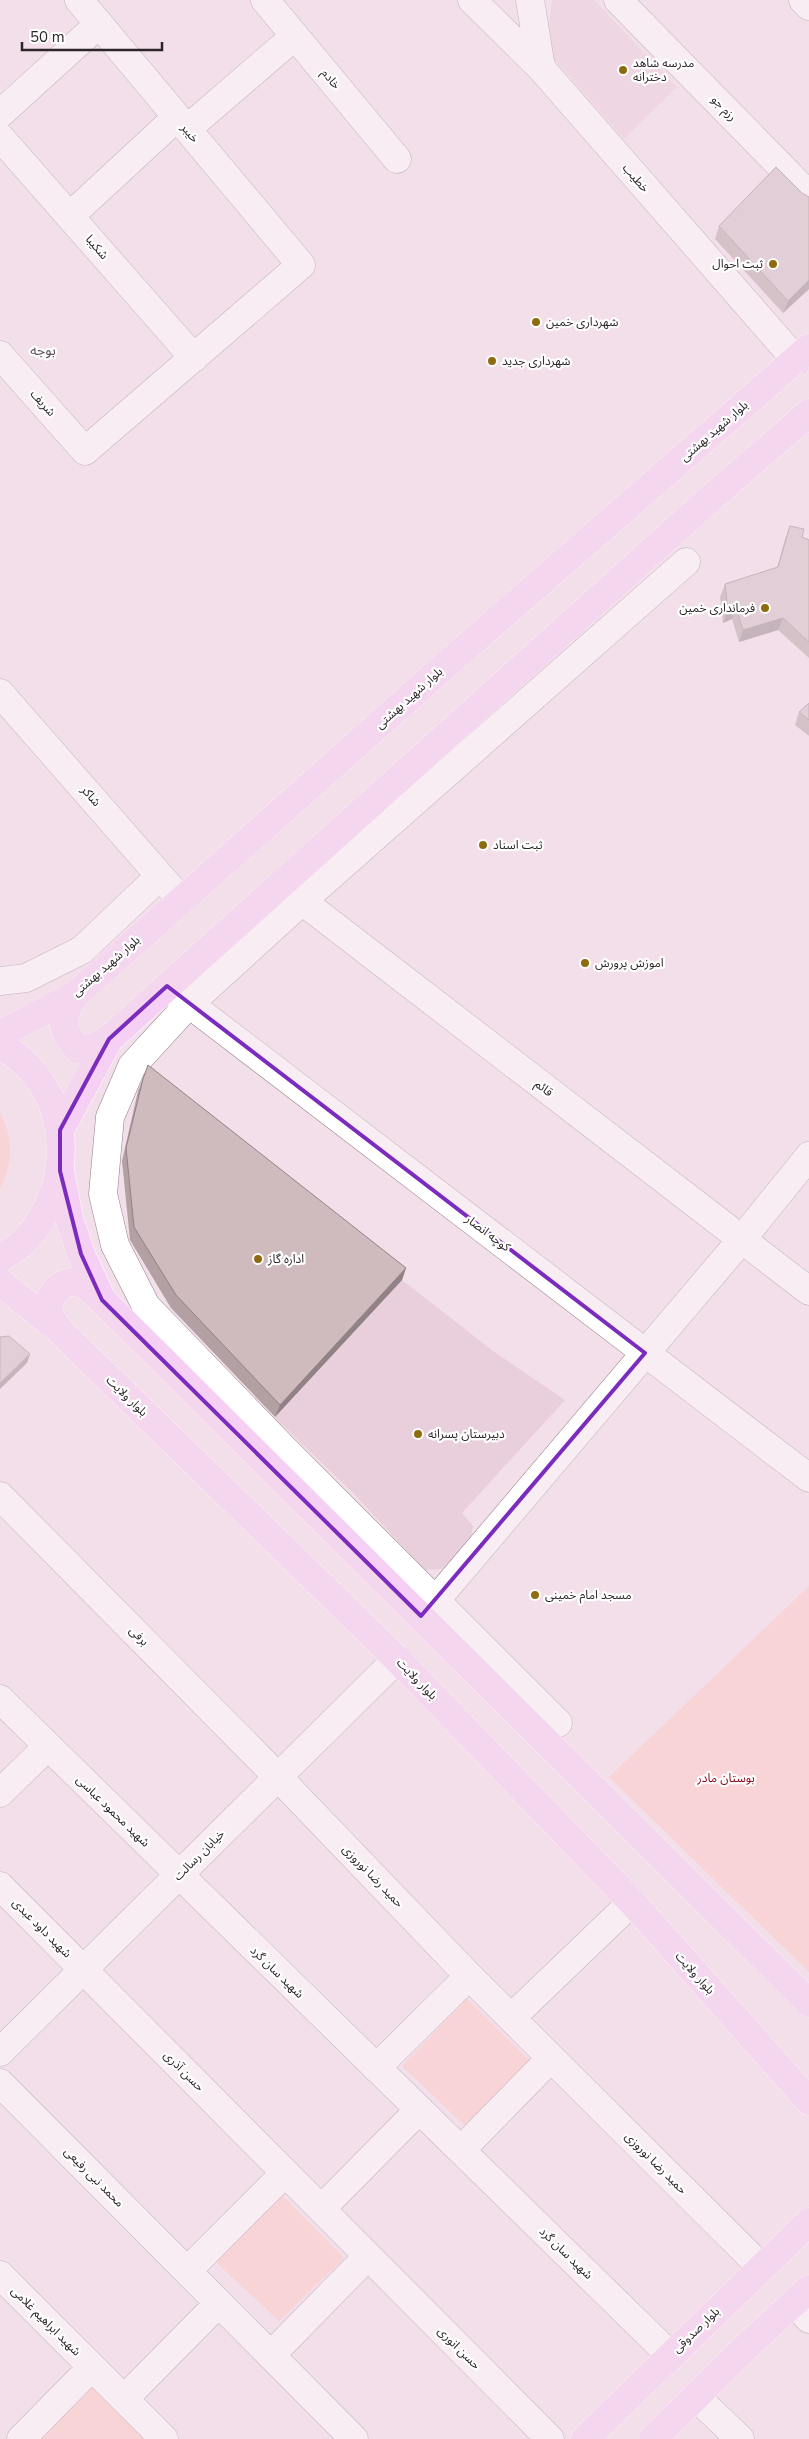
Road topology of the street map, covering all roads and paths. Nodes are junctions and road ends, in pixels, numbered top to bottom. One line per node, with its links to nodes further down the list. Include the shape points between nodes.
1 (79, 0): 8 (street, خیبر)
2 (265, 0): 9 (street, خادم)
3 (472, 0): 10 (street, خطیب)
4 (530, 0): 10 (street)
5 (618, 0): 15 (street, رزم جو)
6 (803, 0): 7 (street)
7 (809, 6)
8 (99, 24): 11 (street); 12 (street, خیبر)
9 (295, 36): 12 (street); 14 (street, خادم)
10 (541, 68): 17 (street, خطیب)
11 (0, 114)
12 (182, 123): 16 (street); 19 (street, خیبر, via 301,265)
13 (0, 137): 16 (street, شکیبا)
14 (397, 159)
15 (809, 195)
16 (70, 216): 19 (street, شکیبا)
17 (802, 354): 25 (main road, بلوار شهید بهشتی)
18 (0, 356): 19 (street, شریف, via 85,451)
19 (194, 358)
20 (807, 418): 24 (main road, via 688,518)
21 (686, 562): 26 (street)
22 (3, 704): 23 (street, شاکر)
23 (160, 876): 25 (street, شاکر); 27 (street, via 82,950 26,978)
24 (281, 884): 26 (street, قائم); 28 (main road)
25 (181, 900): 29 (main road, بلوار شهید بهشتی)
26 (302, 902): 30 (street); 37 (street, قائم)
27 (0, 981)
28 (167, 986): 30 (street, کوچه انصار); 32 (main road)
29 (76, 995): 31 (main road, بلوار شهید بهشتی); 32 (main road, via 63,1015 65,1035 78,1049 93,1047)
30 (188, 1005): 43 (street, کوچه انصار); 46 (street, via 132,1066 110,1117 102,1194 115,1245 146,1306)
31 (0, 1034)
32 (108, 1039): 34 (main road)
33 (0, 1044): 34 (main road, via 20,1057 38,1078 52,1103)
34 (60, 1130): 36 (main road)
35 (809, 1156): 37 (street)
36 (60, 1171): 38 (main road, via 46,1212 19,1246); 41 (main road, via 69,1218)
37 (742, 1239): 40 (street, قائم); 43 (street)
38 (0, 1258)
39 (0, 1282): 42 (main road, بلوار ولایت)
40 (809, 1291)
41 (102, 1300): 42 (main road, via 89,1288 75,1282 60,1286 50,1298 49,1313); 46 (main road)
42 (59, 1330): 47 (main road, بلوار ولایت)
43 (645, 1353): 44 (street, کوچه انصار); 46 (street)
44 (809, 1478)
45 (0, 1496): 51 (street, برفی)
46 (428, 1609): 49 (street); 58 (main road)
47 (397, 1659): 51 (street, خیابان رسالت); 55 (main road, بلوار ولایت)
48 (0, 1699): 50 (street, شهید محمود عباسی)
49 (558, 1723)
50 (47, 1747): 52 (street); 53 (street, شهید محمود عباسی)
51 (278, 1776): 53 (street, خیابان رسالت); 57 (street, حمید رضا نوروزی)
52 (0, 1793)
53 (179, 1875): 56 (street, خیابان رسالت); 62 (street, شهید سان گرد)
54 (0, 1886): 56 (street, شهید داود عبدی)
55 (632, 1902): 59 (street); 64 (main road, بلوار ولایت)
56 (83, 1970): 60 (street, خیابان رسالت); 67 (street, حسن آذری)
57 (469, 1976): 59 (street, حمید رضا نوروزی); 62 (street)
58 (809, 2003)
59 (510, 2018): 61 (street, حمید رضا نوروزی)
60 (0, 2052)
61 (551, 2058): 66 (street); 71 (street, حمید رضا نوروزی)
62 (376, 2068): 65 (street, شهید سان گرد)
63 (0, 2083): 72 (street, محمد نبی رفیعی)
64 (809, 2101)
65 (419, 2110): 66 (street, شهید سان گرد); 68 (street)
66 (460, 2150): 77 (street, شهید سان گرد)
67 (285, 2173): 68 (street, حسن آذری); 72 (street)
68 (322, 2209): 70 (street, حسن انوری)
69 (809, 2222): 71 (main road, بلوار صدوقی)
70 (368, 2256): 76 (street); 84 (street, حسن انوری)
71 (761, 2267): 77 (main road, بلوار صدوقی)
72 (187, 2272): 74 (street, محمد نبی رفیعی)
73 (0, 2274): 78 (street, شهید ابراهیم غلامی)
74 (219, 2303): 76 (street, محمد نبی رفیعی); 80 (street)
75 (804, 2304): 79 (main road)
76 (271, 2355): 83 (street)
77 (670, 2355): 85 (main road, بلوار صدوقی)
78 (92, 2367): 80 (street, شهید ابراهیم غلامی); 81 (street)
79 (696, 2397): 86 (main road); 87 (street)
80 (124, 2399): 82 (street, شهید ابراهیم غلامی)
81 (21, 2439)
82 (164, 2439)
83 (354, 2439)
84 (550, 2439)
85 (585, 2439)
86 (654, 2439)
87 (740, 2439)

